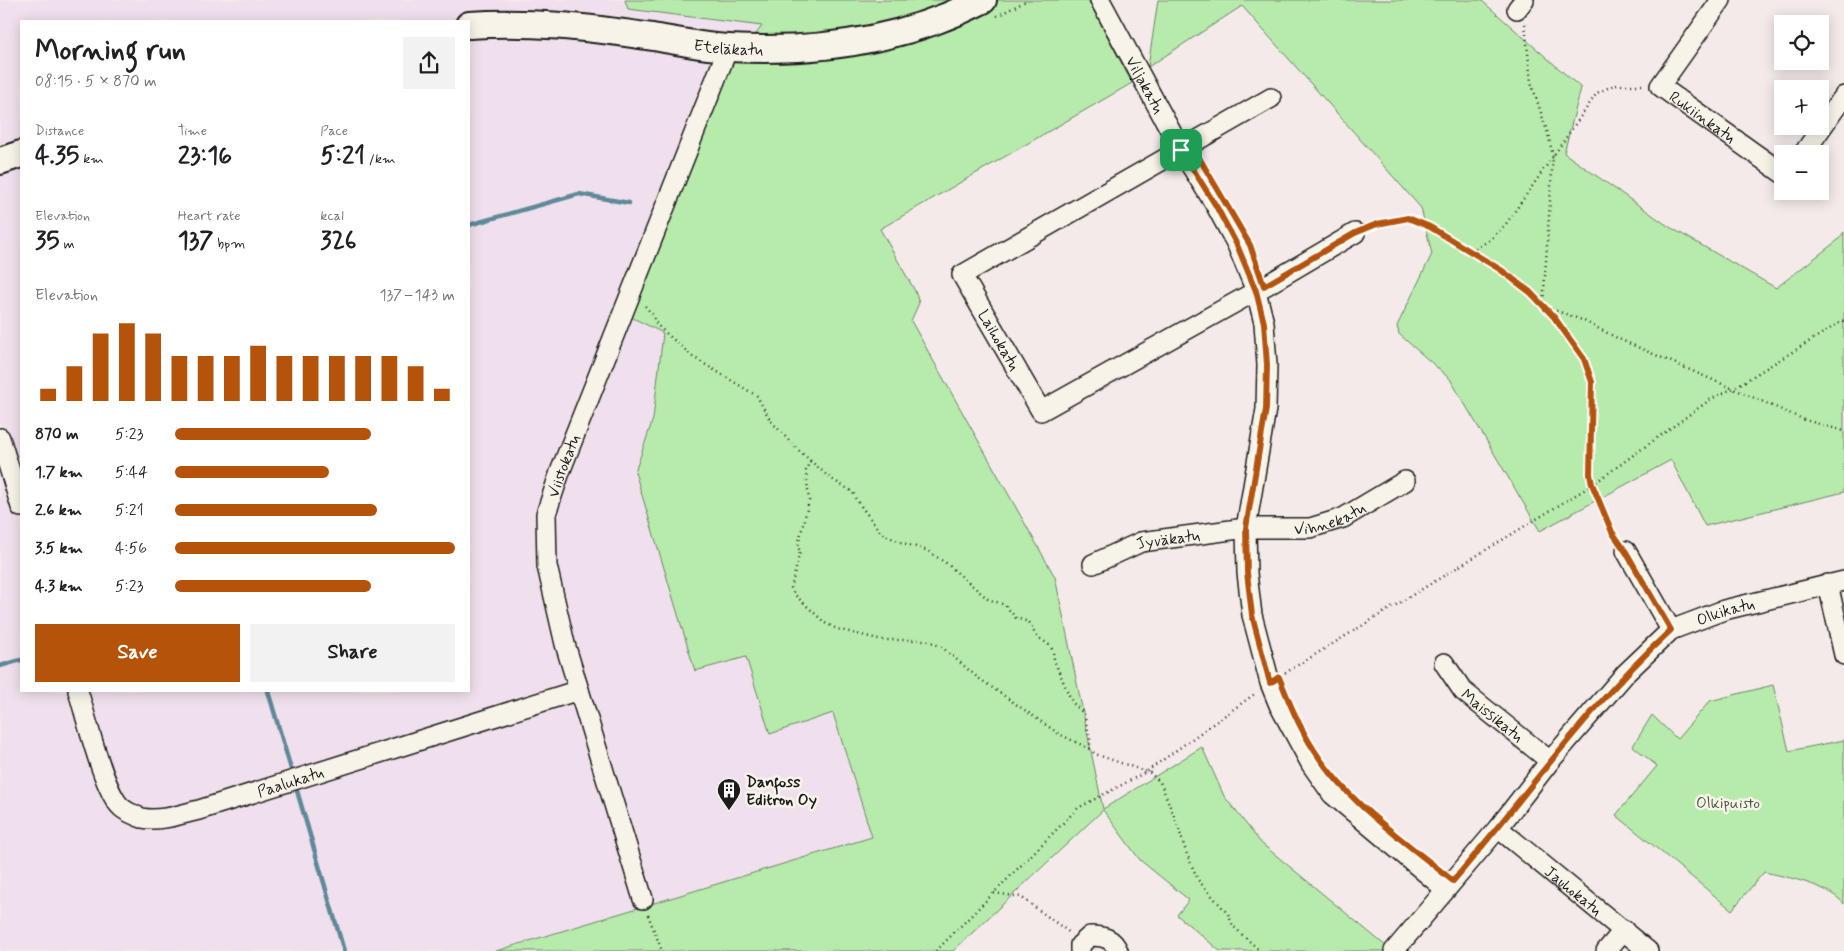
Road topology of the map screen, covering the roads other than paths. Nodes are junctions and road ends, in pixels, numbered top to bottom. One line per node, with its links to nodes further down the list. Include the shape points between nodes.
1 (983, 0): 5 (main road, Eteläkatu, via 919,27 865,41 810,48)
2 (1100, 0): 9 (street, Viljakatu)
3 (1721, 0): 12 (street, Rukiinkatu, via 1660,86)
4 (470, 26): 5 (main road, Eteläkatu, via 548,24)
5 (728, 48): 25 (street, Viistokatu, via 546,514 547,566)
6 (1844, 96): 8 (street)
7 (1272, 98): 9 (street)
8 (1809, 145)
9 (1181, 150): 14 (street, Viljakatu, via 1237,245); 14 (street, Laihokatu, via 962,275 1041,411)
10 (20, 154): 11 (main road)
11 (0, 161)
12 (1774, 167)
13 (1355, 233): 14 (street)
14 (1256, 291): 18 (street, Viljakatu, via 1264,323 1266,409)
15 (0, 438): 17 (street)
16 (1405, 481): 18 (street, Vihnekatu, via 1343,518 1310,528)
17 (20, 504)
18 (1246, 528): 20 (street, Jyväkatu, via 1141,542); 29 (street, Viljakatu, via 1252,615 1270,683 1293,733 1332,794)
19 (1626, 552): 22 (street)
20 (1094, 564)
21 (1836, 583): 22 (street, Olkikatu, via 1724,610); 23 (street)
22 (1671, 630): 27 (street, Olkikatu, via 1626,673)
23 (1844, 655)
24 (1444, 663): 27 (street, Maissikatu, via 1463,691)
25 (579, 690): 26 (street, Paalukatu, via 199,810 160,819 141,818 121,807 109,789); 30 (street, Viistokatu)
26 (78, 692)
27 (1550, 761): 28 (street, Olkikatu)
28 (1498, 828): 29 (street, Olkikatu); 31 (street, Jauhokatu)
29 (1445, 889): 34 (street, Olkikatu)
30 (643, 899)
31 (1624, 930): 35 (street); 36 (street, Jauhokatu)
32 (1082, 946): 33 (street, via 1090,936 1103,936 1113,941)
33 (1118, 951)
34 (1394, 951)
35 (1606, 951)
36 (1648, 951)

